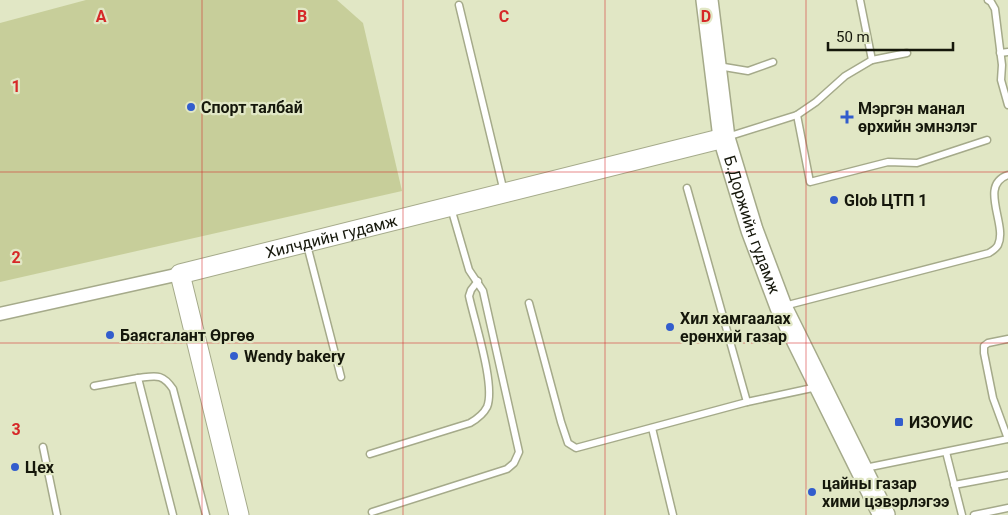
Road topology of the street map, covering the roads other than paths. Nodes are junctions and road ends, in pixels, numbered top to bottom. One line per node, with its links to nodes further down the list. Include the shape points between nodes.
1 (707, 0): 10 (main road, Б.Доржийн гудамж)
2 (860, 0): 8 (lane)
3 (988, 0): 7 (lane, via 995,9)
4 (459, 5): 17 (lane)
5 (1008, 52): 7 (lane)
6 (907, 53): 8 (lane)
7 (1000, 53): 11 (lane)
8 (872, 60): 12 (lane, via 845,76)
9 (773, 62): 10 (lane, via 748,71)
10 (715, 66): 13 (main road, Б.Доржийн гудамж)
11 (1008, 105)
12 (798, 115): 13 (lane); 14 (lane, via 810,182 888,162 917,163)
13 (724, 138): 17 (street, Хилчдийн гудамж); 23 (main road, Б.Доржийн гудамж, via 752,230)
14 (987, 140)
15 (1008, 175): 23 (lane, via 998,180 996,185 994,194 1000,240 990,253)
16 (687, 188): 30 (lane)
17 (505, 193): 18 (street, Хилчдийн гудамж)
18 (451, 207): 19 (street, Хилчдийн гудамж); 21 (lane, via 469,270)
19 (307, 243): 20 (street, Хилчдийн гудамж); 26 (lane)
20 (180, 274): 24 (street); 44 (street)
21 (478, 281): 35 (lane, via 469,296 482,348 489,390 488,405 470,424); 40 (lane, via 518,441 517,458 507,468 491,474)
22 (529, 303): 31 (lane, via 568,443 576,448)
23 (781, 307): 29 (main road, Б.Доржийн гудамж)
24 (0, 314)
25 (1008, 339): 32 (lane, via 984,346 984,353 993,398)
26 (341, 377)
27 (138, 378): 28 (lane); 42 (lane); 43 (lane, via 166,378 173,389)
28 (94, 386)
29 (821, 386): 30 (lane); 36 (main road, Б.Доржийн гудамж)
30 (747, 402): 31 (lane)
31 (652, 428): 45 (lane)
32 (1008, 439): 34 (lane)
33 (43, 447): 41 (lane)
34 (946, 452): 36 (lane); 38 (lane)
35 (370, 454)
36 (861, 469): 46 (main road, Б.Доржийн гудамж)
37 (1008, 474): 38 (lane)
38 (954, 485): 47 (lane)
39 (1008, 508): 48 (lane)
40 (372, 512)
41 (57, 515)
42 (173, 515)
43 (206, 515)
44 (239, 515)
45 (673, 515)
46 (884, 515)
47 (962, 515)
48 (974, 515)

